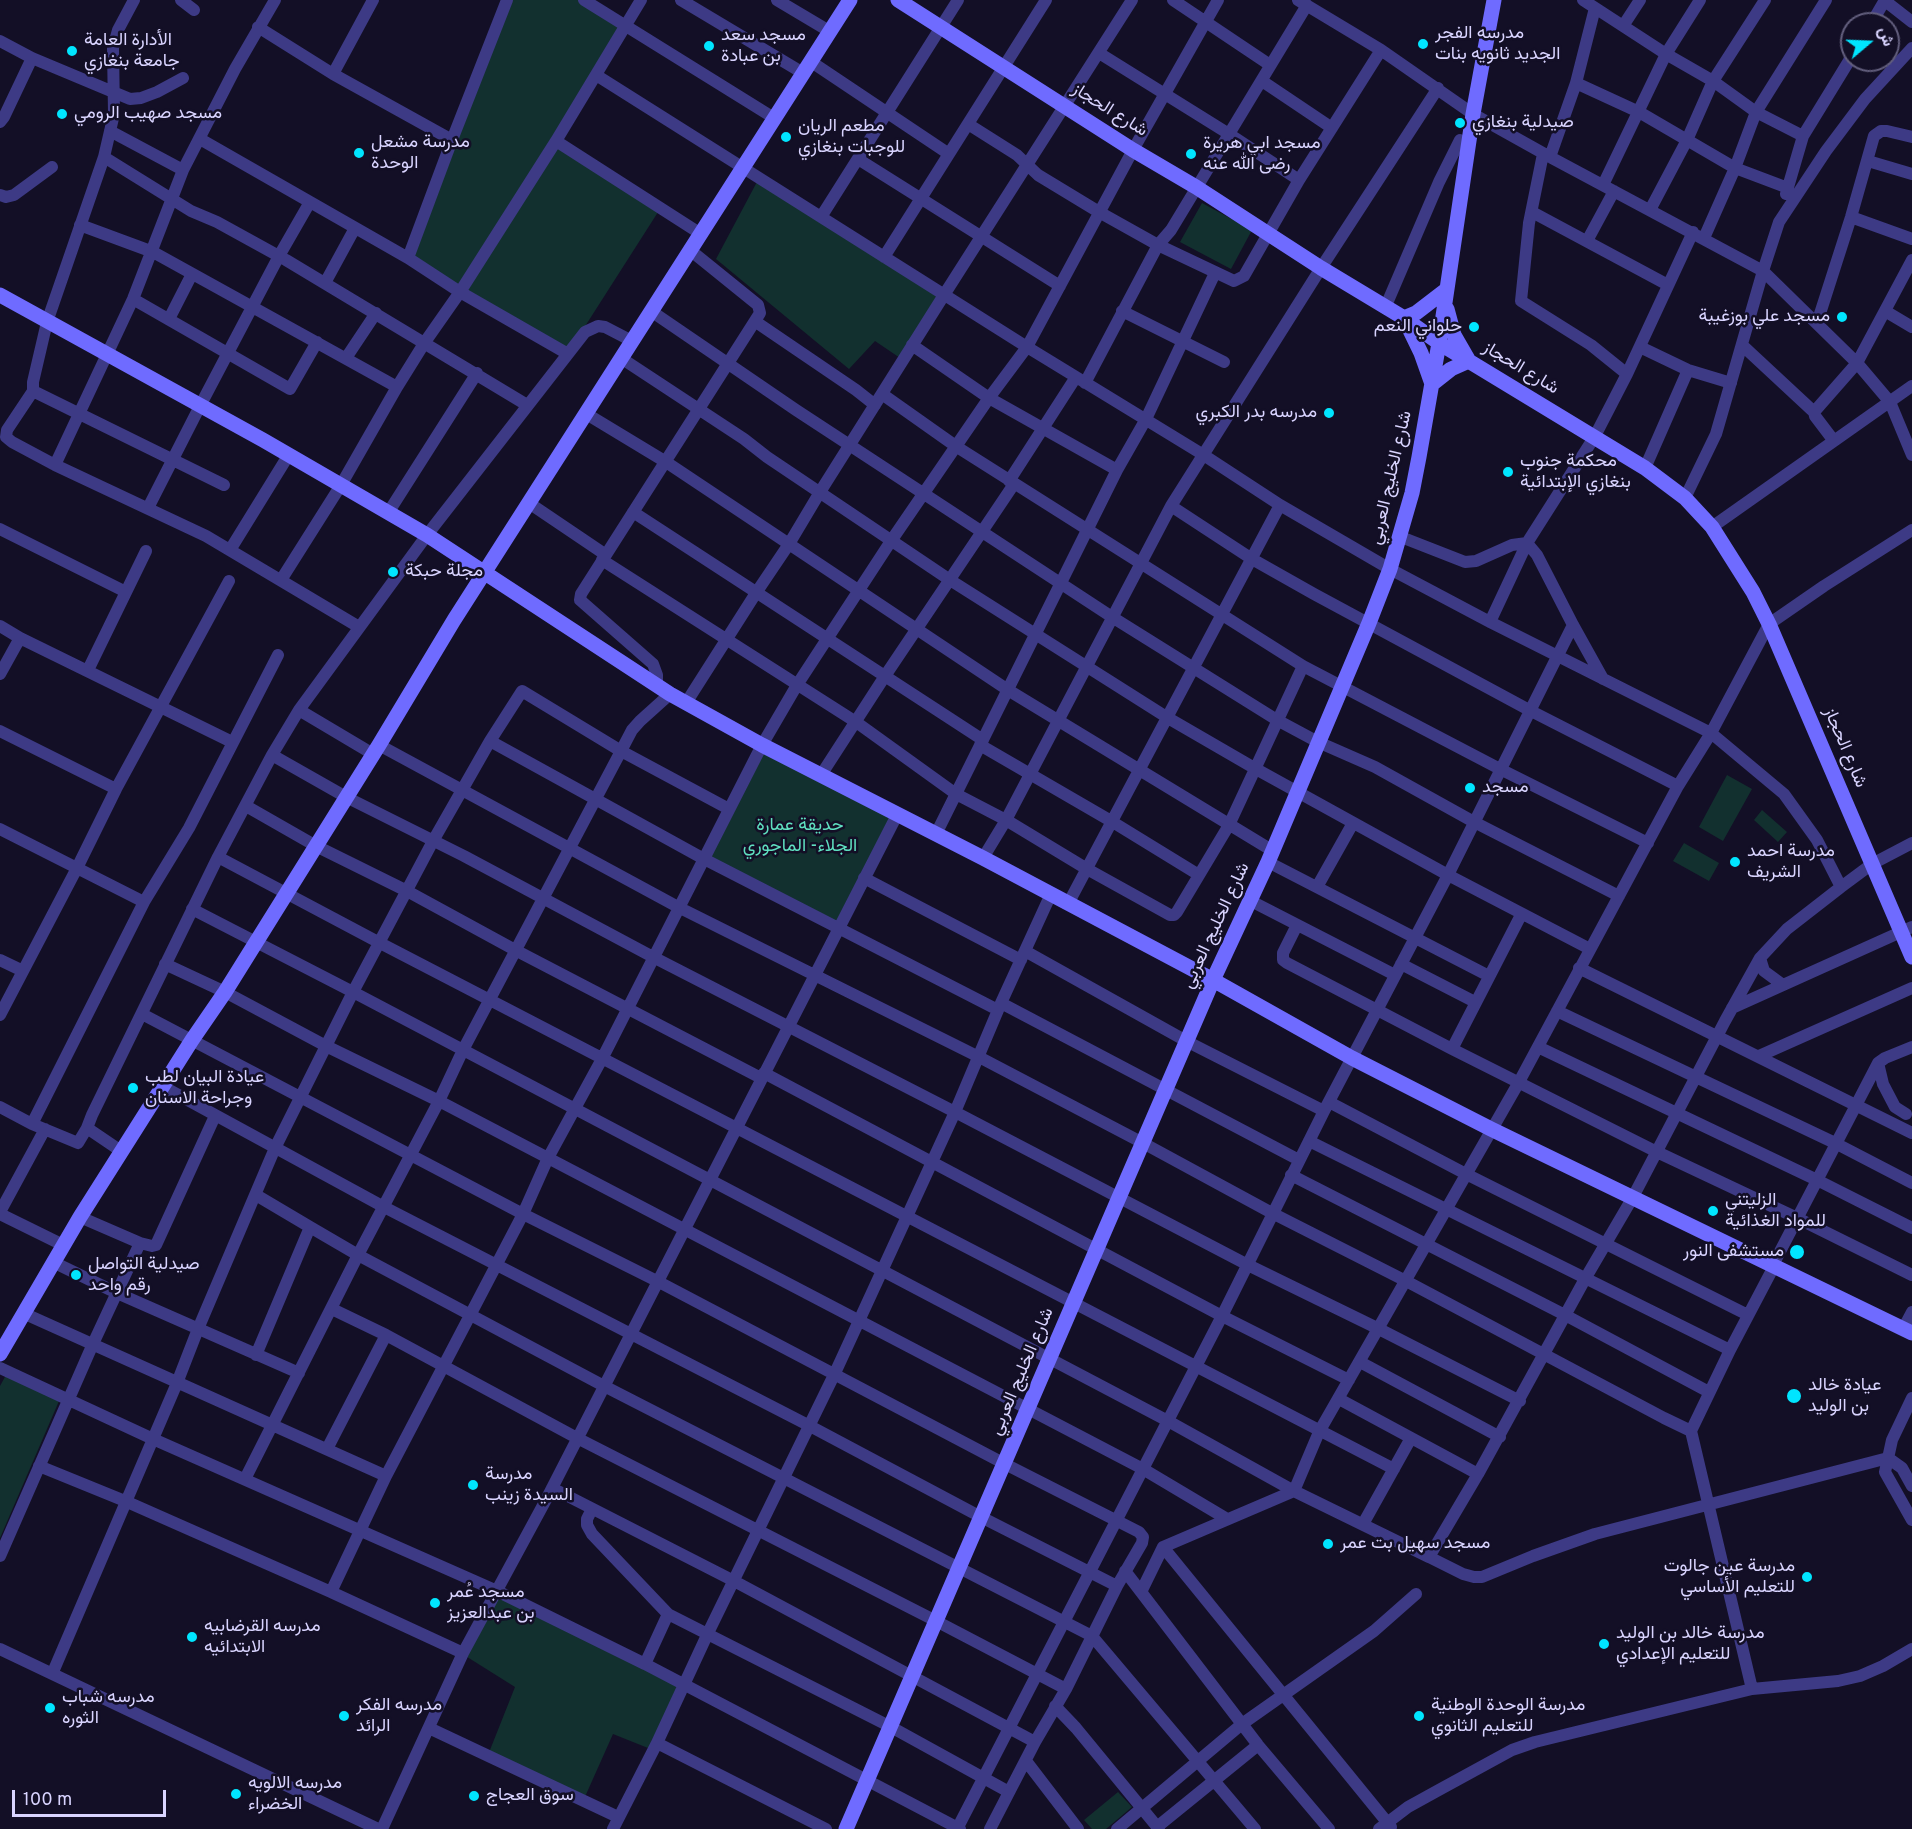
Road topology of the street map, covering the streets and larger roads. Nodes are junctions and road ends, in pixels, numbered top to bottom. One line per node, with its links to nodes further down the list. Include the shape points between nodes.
1 (134, 0): 51 (street, via 113,48)
2 (181, 0): 26 (street)
3 (275, 0): 31 (street)
4 (373, 0): 44 (street)
5 (507, 0): 67 (street)
6 (584, 0): 29 (street)
7 (641, 0): 29 (street)
8 (681, 0): 41 (street)
9 (777, 0): 33 (street)
10 (849, 0): 33 (street)
11 (898, 0): 32 (street, شارع الحجاز)
12 (958, 0): 32 (street)
13 (1046, 0): 42 (street)
14 (1132, 0): 37 (street)
15 (1173, 0): 28 (street)
16 (1218, 0): 28 (street)
17 (1494, 0): 57 (street, شارع الخليج العربي)
18 (1583, 0): 25 (street)
19 (1640, 0): 30 (street)
20 (1700, 0): 38 (street)
21 (1765, 0): 48 (street)
22 (1826, 0): 55 (street)
23 (1885, 0): 27 (street)
24 (1302, 2): 36 (street); 40 (street)
25 (1595, 8): 30 (street); 49 (street)
26 (194, 10)
27 (1912, 21)
28 (1205, 22): 40 (street); 52 (street)
29 (625, 25): 45 (street); 58 (street)
30 (1623, 26): 38 (street)
31 (258, 27): 44 (street); 66 (street)
32 (942, 28): 42 (street, شارع الحجاز); 56 (street)
33 (829, 31): 41 (street)
34 (0, 41): 39 (street)
35 (1912, 48): 96 (street, via 1865,99)
36 (1381, 50): 50 (street); 61 (street)
37 (1099, 53): 52 (street); 53 (street)
38 (1666, 54): 48 (street); 54 (street)
39 (32, 57): 51 (street); 59 (street)
40 (1270, 65): 47 (street)
41 (807, 67): 56 (street); 58 (street)
42 (1003, 67): 53 (street, شارع الحجاز); 60 (street)
43 (1842, 72): 64 (street)
44 (333, 74): 67 (street)
45 (596, 75): 70 (street); 79 (street)
46 (183, 78): 51 (street, via 141,98 130,99)
47 (1262, 81): 61 (street); 63 (street)
48 (1713, 81): 55 (street); 69 (street)
49 (1576, 82): 54 (street); 73 (street)
50 (1438, 88): 57 (street); 112 (street)
51 (112, 92): 62 (street, via 114,114)
52 (1165, 94): 63 (street); 71 (street)
53 (1065, 107): 71 (street, شارع الحجاز); 77 (street)
54 (1639, 112): 69 (street); 85 (street)
55 (1756, 112): 64 (street); 80 (street)
56 (887, 113): 72 (street); 75 (street)
57 (1473, 114): 73 (street); 122 (street, شارع الخليج العربي)
58 (774, 118): 79 (street)
59 (0, 122)
60 (968, 124): 72 (street); 77 (street)
61 (1332, 128): 83 (street)
62 (110, 131): 74 (street); 81 (street)
63 (1229, 134): 83 (street); 84 (street)
64 (1803, 136): 86 (street)
65 (1912, 138): 76 (street, via 1881,131 1874,136)
66 (200, 139): 81 (street); 90 (street)
67 (452, 140): 110 (street)
68 (1460, 140): 125 (street)
69 (1687, 140): 80 (street); 91 (street)
70 (556, 141): 99 (street); 119 (street)
71 (1133, 150): 84 (street, شارع الحجاز); 92 (street)
72 (949, 154): 89 (street)
73 (1546, 155): 85 (street); 93 (street)
74 (104, 157): 88 (street); 97 (street)
75 (858, 159): 89 (street); 94 (street)
76 (1868, 161): 82 (street); 95 (street)
77 (1028, 166): 92 (street); 102 (street)
78 (52, 167): 87 (street, via 14,195)
79 (743, 168): 94 (street); 99 (street)
80 (1735, 168): 86 (street); 101 (street)
81 (183, 170): 88 (street)
82 (1912, 174)
83 (1299, 180): 100 (street)
84 (1196, 187): 100 (street, شارع الحجاز); 105 (street)
85 (1608, 188): 91 (street); 104 (street)
86 (1788, 188): 96 (street)
87 (0, 195)
88 (171, 200): 107 (street); 108 (street)
89 (920, 200): 102 (street); 109 (street)
90 (310, 202): 98 (street); 108 (street)
91 (1650, 210): 101 (street)
92 (1099, 212): 105 (street); 118 (street)
93 (1532, 212): 104 (street); 156 (street, via 1521,301 1591,345)
94 (821, 217): 109 (street)
95 (1851, 217): 103 (street); 134 (street)
96 (1779, 222): 113 (street)
97 (80, 225): 107 (street); 132 (street)
98 (355, 228): 110 (street); 116 (street)
99 (701, 234): 106 (street)
100 (1269, 234): 112 (street, شارع الحجاز); 114 (street, via 1244,276 1234,281)
101 (1699, 235): 113 (street); 117 (street)
102 (981, 237): 118 (street); 121 (street)
103 (1912, 238)
104 (1587, 241): 117 (street)
105 (1158, 245): 114 (street); 127 (street)
106 (690, 250): 126 (street); 133 (street, via 758,305)
107 (153, 252): 115 (street); 123 (street)
108 (279, 256): 116 (street); 124 (street)
109 (884, 257): 121 (street)
110 (408, 258): 119 (street)
111 (1912, 260): 128 (street)
112 (1321, 268): 125 (street, شارع الحجاز); 178 (street)
113 (1763, 271): 134 (street); 142 (street)
114 (1215, 273): 139 (street)
115 (192, 274): 124 (street); 131 (street)
116 (326, 283): 129 (street)
117 (1668, 285): 144 (street)
118 (1060, 286): 143 (street)
119 (460, 291): 138 (street); 147 (street)
120 (0, 295): 132 (street)
121 (944, 295): 141 (street); 143 (street)
122 (1445, 297): 130 (street); 140 (street, شارع الخليج العربي); 150 (street, via 1454,335)
123 (133, 299): 131 (street); 145 (street)
124 (254, 307): 137 (street); 146 (street)
125 (1385, 308): 130 (street, شارع الحجاز)
126 (651, 311): 136 (street); 152 (street)
127 (1122, 311): 139 (street); 157 (street)
128 (1885, 311): 135 (street); 153 (street)
129 (376, 313): 138 (street); 148 (street)
130 (1404, 318): 140 (street, شارع الحجاز); 159 (street)
131 (169, 319): 146 (street)
132 (47, 322): 145 (street); 162 (street)
133 (756, 322): 152 (street); 164 (street, via 856,390)
134 (1817, 323): 153 (street)
135 (1912, 327)
136 (632, 341): 147 (street, via 598,326 585,332); 149 (street)
137 (317, 342): 146 (street, via 290,389); 148 (street)
138 (425, 342): 155 (street); 161 (street)
139 (1183, 342): 151 (street); 172 (street)
140 (1439, 343): 150 (street, شارع الحجاز); 159 (street, شارع الخليج العربي)
141 (912, 345): 163 (street); 164 (street)
142 (1743, 346): 158 (street); 169 (street)
143 (1027, 347): 157 (street); 163 (street)
144 (1640, 347): 154 (street); 156 (street)
145 (109, 354): 167 (street); 171 (street)
146 (228, 354): 167 (street)
147 (568, 354): 166 (street)
148 (346, 358): 161 (street)
149 (621, 358): 168 (street); 170 (street)
150 (1469, 361): 159 (street); 174 (street, شارع الحجاز)
151 (1224, 362)
152 (726, 363): 168 (street); 176 (street)
153 (1857, 363): 165 (street); 169 (street)
154 (1688, 370): 158 (street); 184 (street)
155 (477, 374): 166 (street); 197 (street)
156 (1627, 374): 174 (street)
157 (1080, 380): 172 (street); 173 (street)
158 (1731, 383): 191 (street, via 1716,434)
159 (1432, 384): 204 (street, شارع الخليج العربي)
160 (1912, 386): 165 (street)
161 (397, 387): 188 (street)
162 (33, 391): 171 (street); 183 (street, via 6,437)
163 (989, 398): 173 (street); 177 (street)
164 (878, 400): 176 (street); 177 (street)
165 (1890, 402): 175 (street); 179 (street)
166 (528, 405): 203 (street)
167 (200, 406): 180 (street); 181 (street)
168 (699, 409): 182 (street); 189 (street)
169 (1814, 412): 175 (street)
170 (585, 413): 182 (street); 192 (street)
171 (79, 414): 181 (street); 183 (street)
172 (1146, 419): 178 (street); 185 (street)
173 (1043, 428): 185 (street); 186 (street)
174 (1595, 436): 184 (street, شارع الحجاز); 206 (street)
175 (1834, 441): 198 (street)
176 (850, 445): 189 (street); 190 (street)
177 (957, 447): 186 (street); 190 (street)
178 (1202, 454): 193 (street); 194 (street)
179 (1912, 455)
180 (288, 456): 188 (street); 208 (street)
181 (171, 460): 187 (street); 195 (street)
182 (666, 462): 196 (street); 207 (street)
183 (55, 465): 195 (street)
184 (1646, 468): 191 (street, شارع الحجاز)
185 (1117, 470): 200 (street)
186 (1011, 482): 200 (street); 202 (street)
187 (224, 485)
188 (341, 485): 197 (street); 215 (street)
189 (820, 492): 205 (street); 207 (street)
190 (925, 494): 202 (street); 205 (street)
191 (1685, 498): 198 (street, شارع الحجاز)
192 (529, 503): 210 (street); 214 (street)
193 (1280, 505): 211 (street); 213 (street)
194 (1171, 506): 211 (street); 212 (street)
195 (148, 508): 208 (street)
196 (633, 512): 210 (street); 221 (street)
197 (388, 513): 203 (street)
198 (1712, 527): 226 (street, شارع الحجاز)
199 (0, 529): 220 (street)
200 (1088, 529): 212 (street); 218 (street)
201 (1912, 530): 226 (street)
202 (981, 532): 216 (street); 218 (street)
203 (427, 535): 214 (street); 229 (street)
204 (1401, 537): 206 (street, via 1465,562); 213 (street, شارع الخليج العربي)
205 (891, 541): 216 (street); 219 (street)
206 (1527, 543): 224 (street); 227 (street, via 1538,555)
207 (789, 544): 219 (street); 221 (street)
208 (230, 550): 215 (street)
209 (146, 551): 220 (street)
210 (604, 558): 233 (street); 244 (street, via 580,600 653,664)
211 (1252, 559): 222 (street); 225 (street)
212 (1140, 562): 222 (street); 223 (street)
213 (1390, 569): 224 (street); 225 (street, شارع الخليج العربي)
214 (484, 572): 244 (street); 264 (street)
215 (281, 580): 229 (street)
216 (950, 580): 230 (street); 231 (street)
217 (229, 581): 250 (street)
218 (1061, 583): 223 (street); 231 (street)
219 (858, 591): 230 (street); 234 (street)
220 (126, 592): 240 (street)
221 (756, 593): 233 (street); 234 (street)
222 (1221, 615): 237 (street); 239 (street)
223 (1112, 617): 238 (street); 239 (street)
224 (1490, 622): 236 (street)
225 (1369, 623): 246 (street, شارع الخليج العربي); 252 (street)
226 (1769, 624): 258 (street); 298 (street, شارع الحجاز)
227 (1573, 625): 236 (street); 243 (street)
228 (0, 626): 232 (street)
229 (359, 627): 251 (street)
230 (917, 629): 242 (street); 247 (street)
231 (1035, 634): 238 (street); 247 (street)
232 (20, 638): 240 (street); 241 (street)
233 (726, 639): 245 (street); 249 (street)
234 (827, 640): 242 (street); 245 (street)
235 (278, 655): 261 (street)
236 (1557, 657): 243 (street); 252 (street)
237 (1303, 666): 246 (street); 254 (street)
238 (1086, 667): 253 (street); 255 (street)
239 (1193, 667): 253 (street); 254 (street)
240 (88, 670): 250 (street)
241 (0, 674)
242 (885, 676): 256 (street); 262 (street)
243 (1603, 679): 258 (street)
244 (657, 685): 248 (street)
245 (797, 685): 256 (street); 263 (street)
246 (1343, 686): 260 (street, شارع الخليج العربي); 269 (street)
247 (1008, 690): 255 (street); 262 (street)
248 (670, 694): 249 (street); 265 (street, via 632,730)
249 (686, 703): 263 (street)
250 (161, 706): 261 (street); 273 (street)
251 (299, 710): 264 (street); 266 (street)
252 (1531, 711): 269 (street); 272 (street)
253 (1168, 717): 267 (street); 268 (street)
254 (1277, 720): 260 (street); 268 (street)
255 (1058, 721): 267 (street); 271 (street)
256 (856, 722): 270 (street); 276 (street)
257 (0, 731): 273 (street)
258 (1711, 734): 272 (street); 305 (street, via 1784,795 1817,840)
259 (490, 741): 265 (street, via 522,691); 274 (street); 278 (street)
260 (1318, 741): 275 (street, شارع الخليج العربي); 284 (street, via 1375,767)
261 (232, 742): 312 (street, via 189,828)
262 (982, 742): 271 (street); 276 (street)
263 (762, 745): 270 (street); 280 (street)
264 (376, 749): 274 (street); 277 (street)
265 (621, 751): 278 (street); 280 (street)
266 (272, 755): 277 (street); 279 (street)
267 (1138, 769): 283 (street); 286 (street)
268 (1256, 769): 275 (street); 286 (street)
269 (1500, 769): 284 (street); 290 (street)
270 (821, 774): 281 (street)
271 (1030, 774): 282 (street); 283 (street)
272 (1678, 786): 290 (street)
273 (116, 789): 299 (street)
274 (461, 791): 289 (street); 293 (street)
275 (1298, 792): 285 (street); 295 (street, شارع الخليج العربي)
276 (956, 794): 282 (street); 288 (street)
277 (346, 797): 289 (street); 292 (street)
278 (596, 800): 293 (street); 297 (street)
279 (246, 806): 292 (street); 294 (street)
280 (729, 809): 297 (street)
281 (897, 815): 288 (street); 303 (street)
282 (1006, 819): 296 (street); 300 (street)
283 (1112, 821): 300 (street); 301 (street)
284 (1474, 822): 302 (street); 309 (street)
285 (1353, 823): 302 (street); 304 (street)
286 (1229, 825): 295 (street); 301 (street)
287 (1, 832): 299 (street)
288 (936, 834): 296 (street)
289 (433, 842): 306 (street); 310 (street)
290 (1648, 843): 309 (street)
291 (1912, 843): 298 (street)
292 (316, 846): 306 (street); 307 (street)
293 (569, 848): 310 (street); 314 (street)
294 (218, 857): 307 (street); 315 (street)
295 (1270, 857): 304 (street); 311 (street, شارع الخليج العربي)
296 (983, 858): 308 (street)
297 (704, 859): 314 (street); 318 (street)
298 (1872, 864): 305 (street); 319 (street, شارع الحجاز)
299 (77, 868): 312 (street); 333 (street)
300 (1087, 869): 301 (street, via 1170,915 1174,915); 313 (street)
301 (1199, 875)
302 (1448, 875): 316 (street); 320 (street)
303 (864, 878): 318 (street); 325 (street)
304 (1317, 887): 320 (street)
305 (1841, 887): 328 (street, via 1787,929)
306 (407, 891): 322 (street); 324 (street)
307 (287, 893): 321 (street); 322 (street)
308 (1051, 894): 313 (street); 325 (street)
309 (1619, 896): 323 (street)
310 (543, 898): 324 (street); 326 (street)
311 (1249, 900): 317 (street); 336 (street, شارع الخليج العربي)
312 (144, 902): 380 (street)
313 (1068, 904): 336 (street)
314 (678, 907): 326 (street); 334 (street)
315 (192, 909): 321 (street); 330 (street)
316 (1521, 915): 323 (street); 335 (street)
317 (1297, 925): 332 (street); 346 (street, via 1283,960)
318 (838, 928): 334 (street); 343 (street)
319 (1907, 929): 327 (street, شارع الحجاز); 337 (street)
320 (1415, 938): 332 (street); 335 (street)
321 (256, 941): 339 (street); 340 (street)
322 (380, 943): 340 (street); 341 (street)
323 (1590, 949): 331 (street)
324 (517, 951): 341 (street); 344 (street)
325 (1023, 956): 343 (street); 353 (street)
326 (652, 957): 344 (street); 350 (street)
327 (1912, 957)
328 (1760, 958): 337 (street, via 1764,971); 345 (street)
329 (0, 960): 333 (street)
330 (165, 964): 339 (street); 348 (street)
331 (1579, 968): 347 (street); 351 (street)
332 (1398, 969): 342 (street); 346 (street)
333 (23, 971): 349 (street)
334 (813, 976): 350 (street); 361 (street)
335 (1489, 976): 342 (street)
336 (1213, 980): 353 (street, شارع الخليج العربي); 362 (street)
337 (1783, 985): 345 (street)
338 (1912, 988): 359 (street)
339 (225, 992): 352 (street); 354 (street)
340 (353, 992): 354 (street); 358 (street)
341 (491, 1000): 358 (street); 360 (street)
342 (1475, 1002): 357 (street)
343 (1000, 1007): 361 (street); 368 (street)
344 (627, 1008): 360 (street); 364 (street)
345 (1732, 1008): 351 (street)
346 (1376, 1010): 357 (street); 362 (street)
347 (1557, 1011): 355 (street); 365 (street)
348 (142, 1014): 352 (street); 381 (street)
349 (0, 1015)
350 (789, 1027): 364 (street); 375 (street)
351 (1717, 1036): 359 (street); 365 (street)
352 (192, 1040): 367 (street); 369 (street)
353 (1188, 1042): 368 (street, شارع الخليج العربي); 373 (street)
354 (326, 1046): 369 (street); 370 (street)
355 (1538, 1047): 366 (street); 377 (street)
356 (1912, 1047): 363 (street)
357 (1452, 1049): 366 (street)
358 (464, 1050): 370 (street); 374 (street)
359 (1759, 1056): 371 (street)
360 (603, 1057): 374 (street); 382 (street)
361 (979, 1057): 375 (street); 387 (street)
362 (1352, 1058): 373 (street); 384 (street)
363 (1878, 1063): 371 (street); 376 (street, via 1895,1107)
364 (763, 1075): 382 (street); 395 (street)
365 (1695, 1077): 377 (street); 388 (street)
366 (1519, 1082): 384 (street); 391 (street)
367 (162, 1086): 378 (street); 390 (street)
368 (1166, 1090): 387 (street, شارع الخليج العربي); 394 (street)
369 (300, 1096): 389 (street); 392 (street)
370 (439, 1101): 392 (street); 393 (street)
371 (1856, 1104): 379 (street); 388 (street)
372 (0, 1107): 380 (street)
373 (1326, 1107): 386 (street); 396 (street)
374 (576, 1110): 393 (street); 398 (street)
375 (956, 1112): 395 (street); 402 (street)
376 (1909, 1112): 379 (street)
377 (1677, 1114): 391 (street); 399 (street)
378 (215, 1116): 389 (street); 415 (street, via 160,1241 152,1246)
379 (1889, 1121): 385 (street)
380 (32, 1124): 383 (street)
381 (87, 1128): 383 (street, via 78,1143); 390 (street)
382 (736, 1128): 398 (street); 410 (street)
383 (45, 1129): 406 (street)
384 (1491, 1129): 396 (street); 403 (street)
385 (1912, 1133)
386 (1309, 1141): 394 (street); 405 (street)
387 (1143, 1143): 402 (street, شارع الخليج العربي); 407 (street)
388 (1835, 1143): 399 (street); 400 (street)
389 (275, 1148): 401 (street); 404 (street)
390 (121, 1151): 409 (street)
391 (1657, 1152): 403 (street); 411 (street)
392 (411, 1155): 404 (street); 408 (street)
393 (548, 1158): 408 (street); 414 (street)
394 (1299, 1160): 397 (street)
395 (932, 1163): 410 (street); 419 (street)
396 (1466, 1174): 405 (street); 416 (street)
397 (1291, 1175): 407 (street); 417 (street)
398 (710, 1180): 414 (street); 425 (street)
399 (1817, 1180): 411 (street); 413 (street)
400 (1912, 1183)
401 (256, 1195): 412 (street); 440 (street)
402 (1120, 1197): 419 (street, شارع الخليج العربي); 423 (street)
403 (1633, 1197): 416 (street); 424 (street)
404 (384, 1207): 420 (street); 422 (street)
405 (1445, 1210): 417 (street); 427 (street)
406 (0, 1213): 418 (street)
407 (1272, 1213): 423 (street); 429 (street)
408 (523, 1214): 422 (street); 428 (street)
409 (80, 1216): 415 (street); 418 (street)
410 (907, 1216): 425 (street); 431 (street)
411 (1797, 1218): 424 (street); 426 (street)
412 (310, 1227): 420 (street); 449 (street)
413 (1912, 1228)
414 (684, 1230): 428 (street); 439 (street)
415 (140, 1243): 430 (street)
416 (1606, 1243): 427 (street); 437 (street)
417 (1427, 1244): 429 (street); 436 (street)
418 (63, 1245): 421 (street)
419 (1097, 1250): 431 (street, شارع الخليج العربي); 438 (street)
420 (358, 1255): 432 (street); 435 (street)
421 (53, 1262): 430 (street); 434 (street)
422 (496, 1263): 435 (street); 443 (street)
423 (1248, 1265): 438 (street); 441 (street)
424 (1772, 1268): 437 (street); 442 (street)
425 (882, 1271): 439 (street); 450 (street)
426 (1912, 1275)
427 (1585, 1279): 436 (street); 446 (street)
428 (657, 1281): 443 (street); 456 (street)
429 (1406, 1281): 441 (street); 448 (street)
430 (117, 1293): 440 (street); 445 (street)
431 (1074, 1303): 450 (street, شارع الخليج العربي); 453 (street)
432 (332, 1309): 444 (street); 455 (street)
433 (1912, 1312): 442 (street)
434 (23, 1313): 445 (street); 447 (street)
435 (470, 1313): 452 (street); 459 (street)
436 (1565, 1315): 448 (street); 460 (street)
437 (1748, 1315): 446 (street)
438 (1222, 1316): 453 (street); 457 (street)
439 (859, 1322): 456 (street); 465 (street)
440 (198, 1329): 449 (street); 458 (street)
441 (1379, 1329): 451 (street); 464 (street)
442 (1908, 1331)
443 (630, 1334): 459 (street); 468 (street)
444 (386, 1335): 452 (street); 475 (street)
445 (92, 1346): 458 (street); 462 (street)
446 (1730, 1350): 460 (street)
447 (0, 1354)
448 (1544, 1354): 464 (street); 469 (street)
449 (256, 1355): 455 (street)
450 (1050, 1359): 465 (street, شارع الخليج العربي); 466 (street)
451 (1360, 1362): 457 (street); 471 (street)
452 (444, 1366): 472 (street); 482 (street)
453 (1196, 1366): 466 (street); 470 (street)
454 (0, 1368): 462 (street)
455 (299, 1373): 467 (street)
456 (835, 1373): 468 (street); 477 (street)
457 (1349, 1380): 463 (street)
458 (177, 1383): 467 (street); 474 (street)
459 (604, 1386): 472 (street); 483 (street)
460 (1709, 1392): 469 (street)
461 (1912, 1398): 476 (street)
462 (69, 1399): 474 (street); 478 (street)
463 (1339, 1399): 470 (street); 473 (street)
464 (1520, 1401): 471 (street)
465 (1028, 1410): 477 (street, شارع الخليج العربي); 479 (street)
466 (1168, 1421): 479 (street); 487 (street)
467 (273, 1425): 475 (street); 484 (street)
468 (808, 1425): 483 (street); 491 (street)
469 (1691, 1431): 489 (street)
470 (1319, 1432): 480 (street); 487 (street)
471 (1500, 1437): 481 (street)
472 (577, 1438): 486 (street); 497 (street)
473 (1411, 1438): 480 (street); 481 (street)
474 (153, 1439): 484 (street); 488 (street)
475 (327, 1449): 482 (street)
476 (1888, 1458): 485 (street, via 1902,1468); 489 (street); 494 (street, via 1885,1472)
477 (1005, 1464): 491 (street, شارع الخليج العربي); 493 (street)
478 (39, 1466): 488 (street); 499 (street)
479 (1143, 1469): 492 (street); 493 (street)
480 (1394, 1469): 495 (street)
481 (1478, 1474): 500 (street)
482 (386, 1476): 496 (street)
483 (784, 1478): 497 (street); 501 (street)
484 (245, 1479): 496 (street)
485 (1912, 1486)
486 (552, 1488): 490 (street); 506 (street)
487 (1294, 1491): 492 (street); 495 (street)
488 (125, 1501): 507 (street); 519 (street)
489 (1709, 1504): 500 (street, via 1595,1534 1482,1577 1463,1574); 524 (street)
490 (592, 1509): 504 (street); 510 (street, via 587,1525 592,1534)
491 (981, 1517): 501 (street, شارع الخليج العربي); 503 (street)
492 (1227, 1519): 498 (street)
493 (1117, 1520): 502 (street, via 1143,1537); 503 (street)
494 (1912, 1520)
495 (1362, 1524): 500 (street)
496 (360, 1530): 506 (street); 507 (street)
497 (759, 1530): 504 (street); 511 (street)
498 (1163, 1546): 508 (street); 525 (street)
499 (0, 1556)
500 (1429, 1557)
501 (959, 1569): 511 (street, شارع الخليج العربي); 512 (street)
502 (1125, 1571): 505 (street); 508 (street)
503 (1089, 1572): 505 (street); 512 (street)
504 (734, 1581): 513 (street); 521 (street)
505 (1117, 1586): 514 (street)
506 (497, 1591): 517 (street); 518 (street)
507 (331, 1592): 517 (street)
508 (1141, 1592): 527 (street)
509 (1416, 1594): 525 (street, via 1374,1632)
510 (668, 1614): 513 (street); 518 (street)
511 (936, 1621): 520 (street); 521 (street, شارع الخليج العربي)
512 (1064, 1623): 514 (street); 520 (street)
513 (708, 1633): 522 (street); 528 (street)
514 (1092, 1636): 523 (street); 534 (street)
515 (0, 1649): 519 (street)
516 (1912, 1649): 524 (street, via 1860,1676)
517 (463, 1653): 529 (street)
518 (645, 1664): 522 (street)
519 (53, 1672): 545 (street)
520 (1036, 1675): 523 (street); 530 (street)
521 (912, 1676): 528 (street, شارع الخليج العربي); 530 (street)
522 (684, 1686): 532 (street); 538 (street)
523 (1066, 1689): 526 (street)
524 (1752, 1689): 543 (street, via 1512,1750 1408,1807)
525 (1284, 1694): 527 (street); 543 (street)
526 (1055, 1706): 531 (street); 540 (street)
527 (1242, 1724): 533 (street); 534 (street)
528 (891, 1727): 536 (street); 538 (street, شارع الخليج العربي)
529 (429, 1728): 541 (street); 545 (street)
530 (1010, 1728): 531 (street); 536 (street)
531 (1035, 1742): 535 (street)
532 (657, 1743): 541 (street); 546 (street)
533 (1258, 1745): 537 (street); 552 (street)
534 (1198, 1760): 537 (street); 540 (street)
535 (1026, 1761): 539 (street); 549 (street)
536 (983, 1779): 539 (street); 548 (street)
537 (1214, 1779): 544 (street); 551 (street)
538 (867, 1781): 547 (street, شارع الخليج العربي); 548 (street)
539 (1009, 1792): 542 (street)
540 (1142, 1809): 544 (street); 550 (street)
541 (615, 1823)
542 (995, 1826)
543 (1386, 1827)
544 (1158, 1828)
545 (380, 1829)
546 (826, 1829)
547 (846, 1829)
548 (958, 1829)
549 (1078, 1829)
550 (1117, 1829)
551 (1255, 1829)
552 (1329, 1829)

